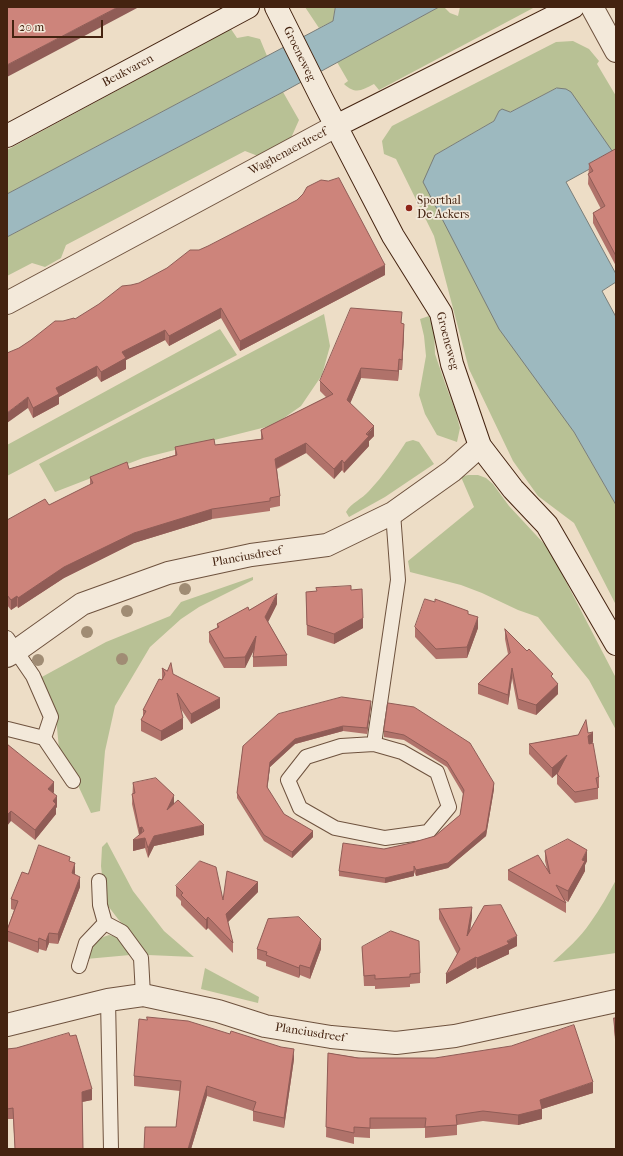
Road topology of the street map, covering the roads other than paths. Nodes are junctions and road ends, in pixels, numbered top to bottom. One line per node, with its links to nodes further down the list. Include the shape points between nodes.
1 (248, 7): 7 (street, Beukvaren)
2 (573, 7): 6 (street, Waghenaerdreef)
3 (592, 7): 5 (street)
4 (279, 12): 6 (street, Groeneweg)
5 (616, 51)
6 (336, 126): 8 (street, Waghenaerdreef); 9 (street, Groeneweg, via 393,236 441,313 452,364)
7 (7, 136)
8 (7, 303)
9 (480, 446): 10 (street, Planciusdreef, via 452,471); 11 (street, Groeneweg, via 513,489 547,525)
10 (392, 513): 12 (street, Planciusdreef, via 327,545 251,555 168,573 82,604); 15 (lane, via 398,580)
11 (616, 644)
12 (10, 648): 14 (lane, via 33,676 51,717)
13 (8, 729): 14 (lane)
14 (44, 738): 16 (lane)
15 (374, 744): 15 (lane, via 341,746 306,757 288,780 300,808 335,828 385,838 428,832 449,807 437,772 402,752)
16 (73, 781)
17 (99, 881): 18 (lane, via 100,905)
18 (105, 923): 19 (lane, via 86,943); 20 (lane, via 122,932 141,958)
19 (78, 966)
20 (143, 995): 21 (street, Planciusdreef); 22 (street, Planciusdreef, via 218,1011 265,1026 331,1038 396,1043 455,1036)
21 (108, 1000): 23 (street, Planciusdreef); 24 (lane)
22 (616, 1001)
23 (7, 1025)
24 (111, 1149)

